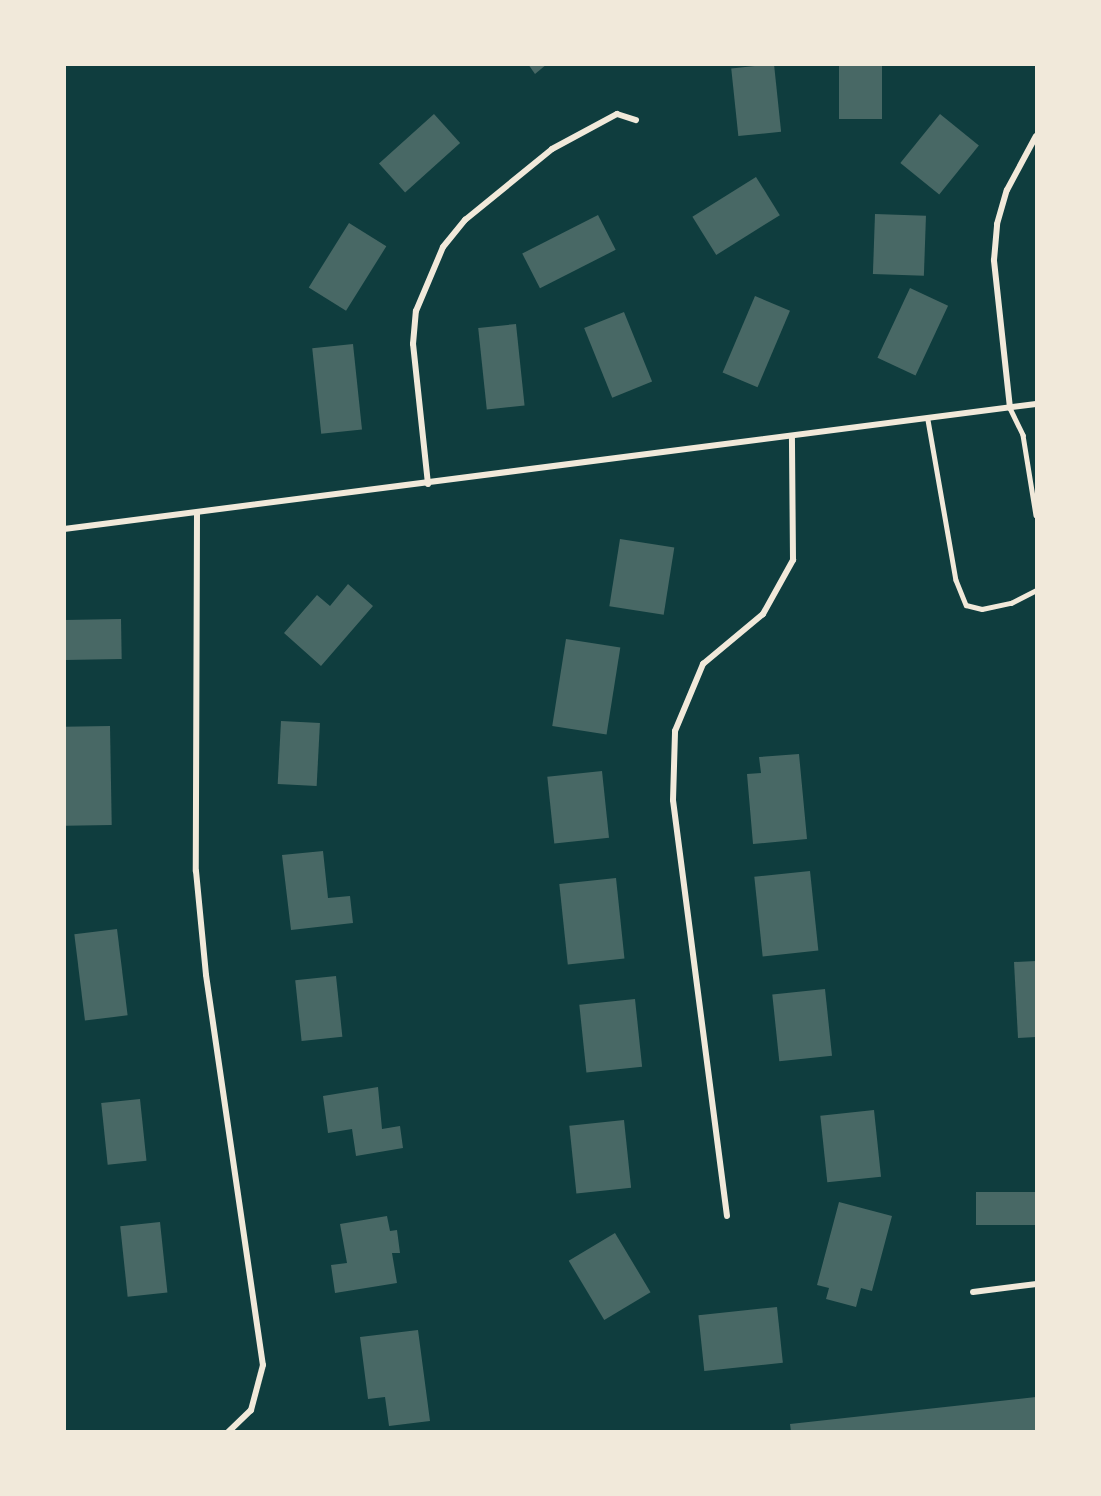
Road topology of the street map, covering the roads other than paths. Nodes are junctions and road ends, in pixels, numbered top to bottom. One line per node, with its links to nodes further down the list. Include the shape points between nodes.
1 (636, 120): 7 (street, via 617,114 552,149 465,220 443,247 420,299 412,344)
2 (1036, 136): 4 (street, via 1006,190 997,224 994,260)
3 (1036, 404): 4 (street)
4 (1011, 408): 5 (street); 9 (lane, via 1023,435)
5 (928, 420): 6 (street); 11 (lane, via 956,580 966,605 982,609 1011,603)
6 (792, 437): 7 (street); 12 (street, via 793,560 763,614 704,664 675,731 673,800)
7 (428, 484): 8 (street)
8 (196, 514): 10 (street); 15 (street, via 196,871 206,975 262,1348 261,1384 251,1410)
9 (1036, 515)
10 (64, 529)
11 (1036, 590)
12 (727, 1216)
13 (1036, 1284): 14 (street)
14 (973, 1292)
15 (228, 1431)

